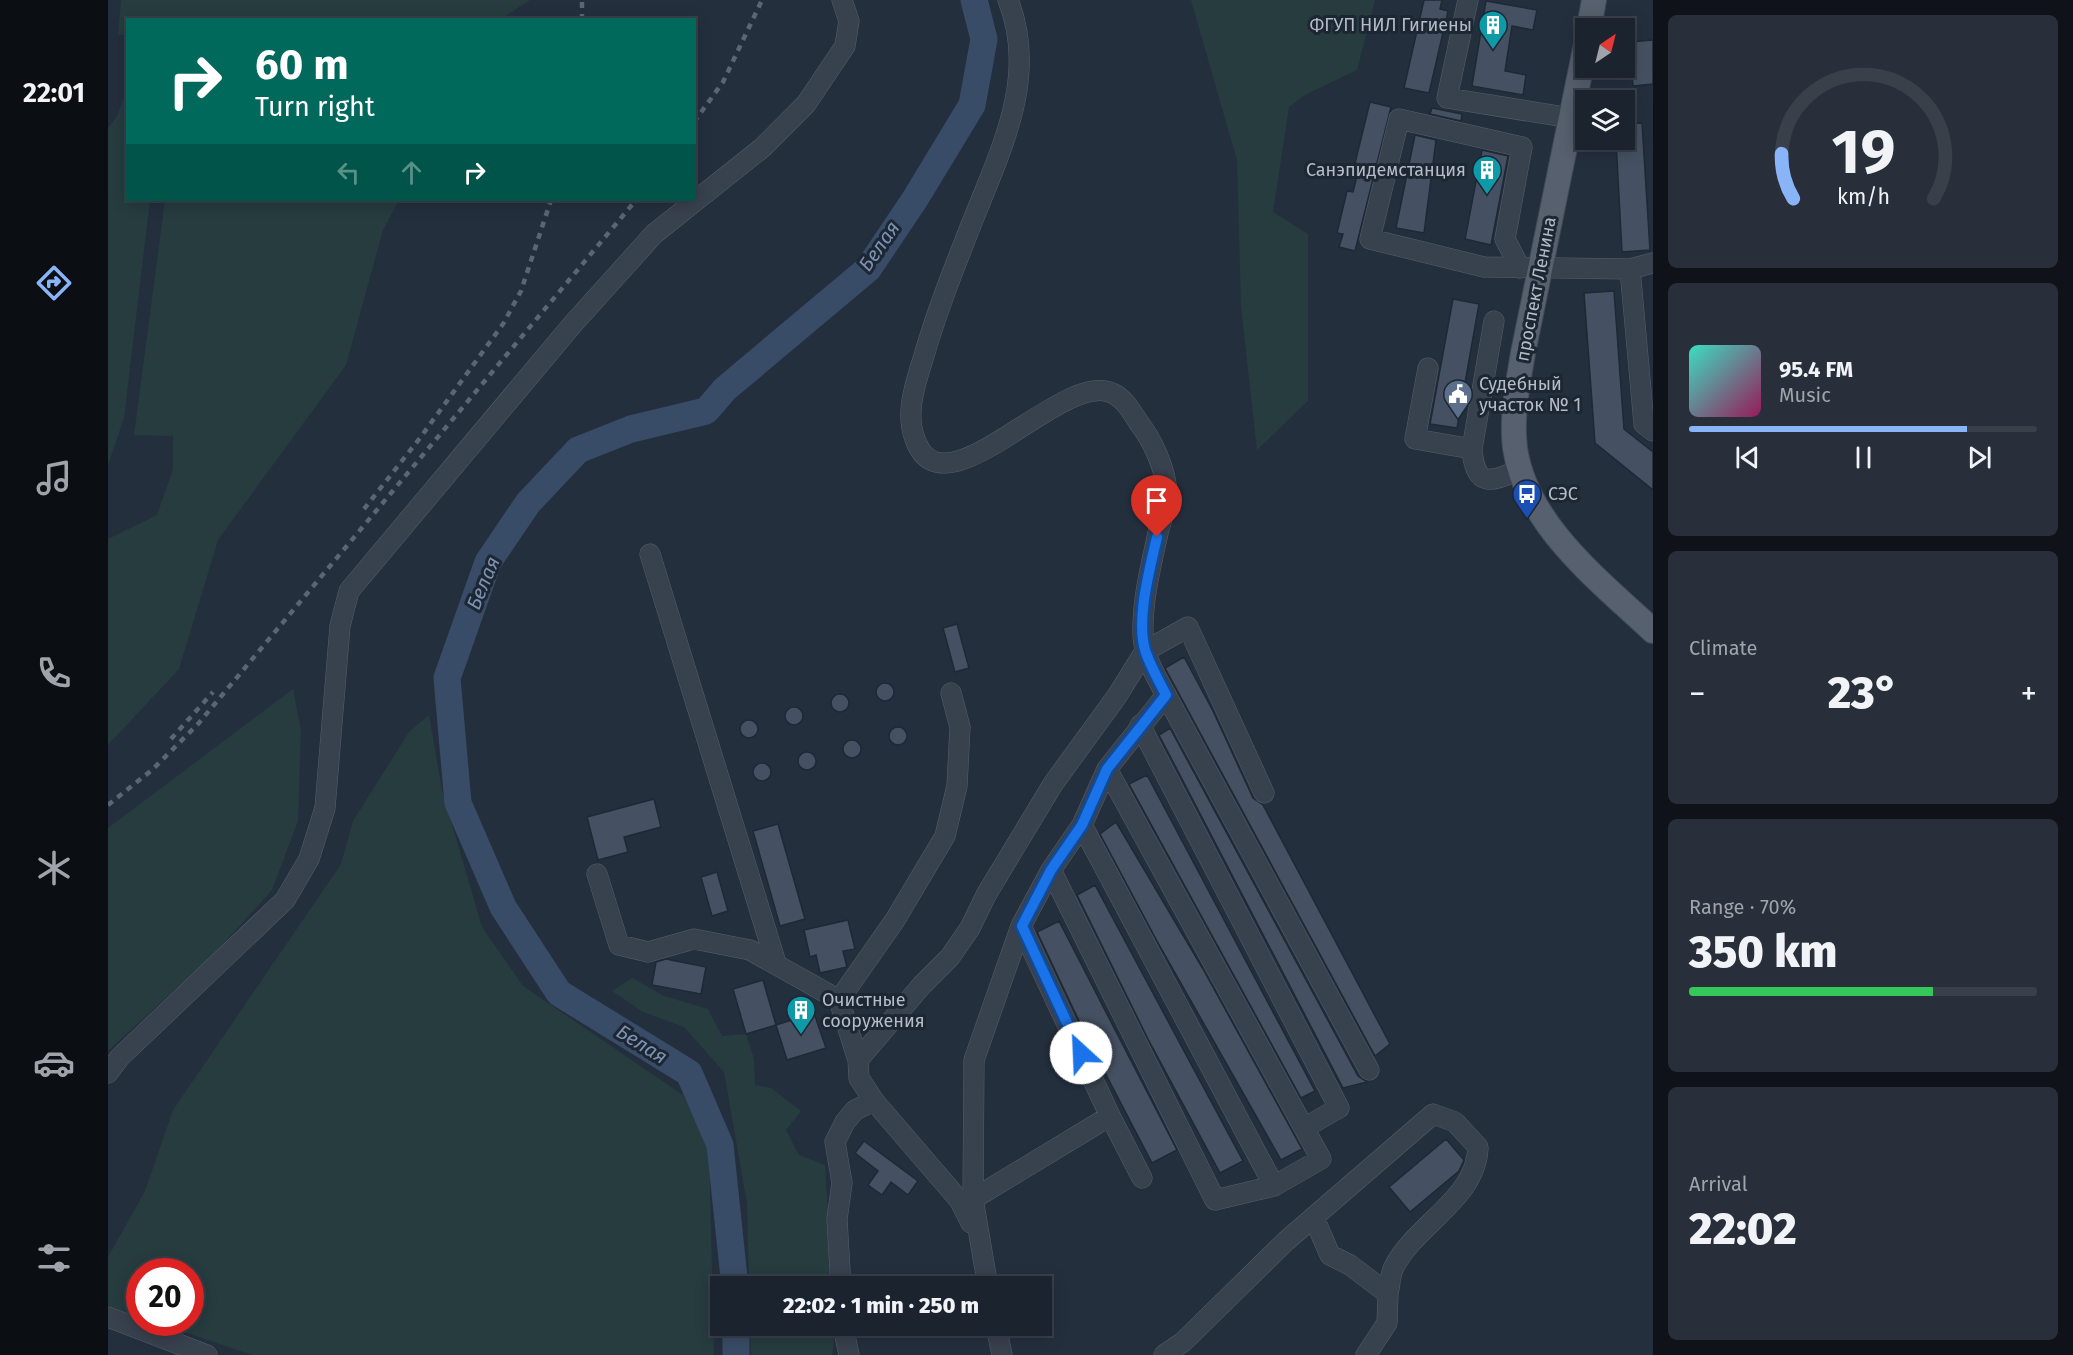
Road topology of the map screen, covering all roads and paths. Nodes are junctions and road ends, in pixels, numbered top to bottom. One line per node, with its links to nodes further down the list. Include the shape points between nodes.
1 (842, 0): 9 (street, via 849,21 845,46 806,104 762,148)
2 (1008, 0): 20 (street, via 1020,79 1012,122 935,316 910,414 915,439 932,462 951,465 1095,388 1113,393 1128,406 1156,455 1167,495 1148,578)
3 (1468, 0): 7 (street, via 1447,98)
4 (1594, 0): 5 (main road)
5 (1590, 18)
6 (1579, 78): 7 (main road, проспект Ленина)
7 (1571, 118): 11 (main road, проспект Ленина)
8 (695, 201): 34 (street, via 654,234 572,325 349,591 340,626 325,808 309,859 285,900 120,1057)
9 (696, 201)
10 (1653, 263): 12 (street)
11 (1530, 268): 11 (street, via 1484,267 1370,239 1399,119 1522,147 1505,239); 12 (street); 17 (main road, проспект Ленина, via 1515,400)
12 (1630, 269): 15 (street, via 1644,424)
13 (1494, 321): 16 (street)
14 (1428, 368): 16 (street, via 1416,439)
15 (1653, 431)
16 (1472, 449): 17 (street, via 1473,465 1485,479 1495,482)
17 (1520, 469): 19 (main road, проспект Ленина, via 1538,510 1552,528)
18 (650, 554): 30 (street)
19 (1653, 631)
20 (1145, 651): 22 (street); 25 (street, via 1188,627); 32 (street, via 1053,784 957,948)
21 (951, 693): 31 (street, via 960,727 957,786 945,836 895,920)
22 (1166, 695): 23 (street); 33 (street)
23 (1140, 725): 24 (street); 37 (street, via 1339,1108)
24 (1107, 769): 26 (street); 37 (street)
25 (1264, 793)
26 (1082, 825): 27 (street); 39 (street)
27 (1051, 870): 29 (street); 39 (street, via 1215,1200)
28 (597, 874): 30 (street, via 619,945 648,952 694,939 750,950)
29 (1022, 926): 36 (street); 40 (street, via 974,1060)
30 (776, 963): 31 (street)
31 (839, 1000): 32 (street)
32 (858, 1060): 35 (street, via 859,1078)
33 (1369, 1070)
34 (108, 1073)
35 (874, 1101): 42 (street, via 960,1201); 43 (street, via 855,1110 835,1142 842,1183 837,1219)
36 (1110, 1116): 38 (street); 40 (street)
37 (1304, 1128): 39 (street, via 1321,1159)
38 (1142, 1178)
39 (1274, 1186)
40 (973, 1199): 42 (street)
41 (1314, 1218): 45 (street, via 1330,1255); 45 (street, via 1433,1114 1455,1122 1478,1147 1478,1163 1467,1185 1393,1268); 52 (street, via 1183,1342)
42 (978, 1236): 44 (street)
43 (840, 1276)
44 (986, 1276)
45 (1388, 1294): 53 (street, via 1388,1323)
46 (108, 1317): 49 (street)
47 (845, 1336): 50 (street)
48 (998, 1336): 51 (street)
49 (207, 1355)
50 (849, 1355)
51 (1002, 1355)
52 (1164, 1355)
53 (1366, 1355)

